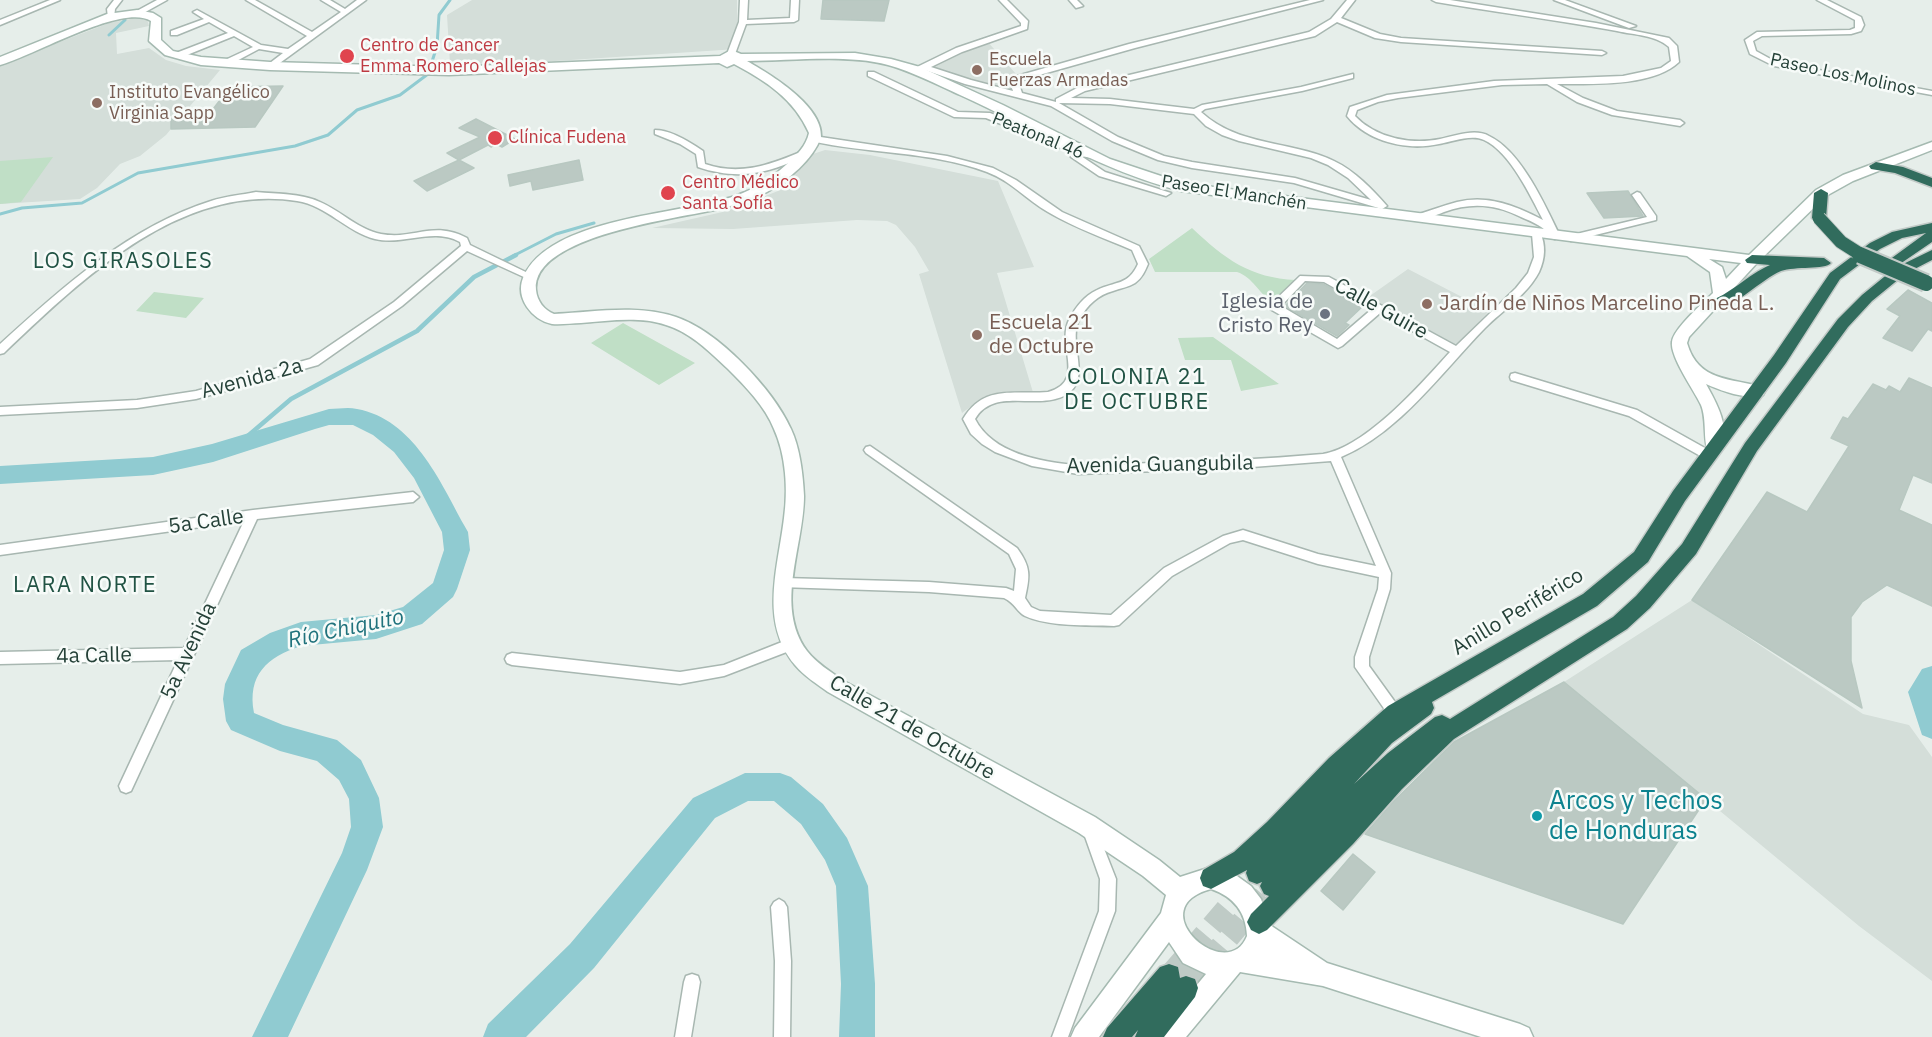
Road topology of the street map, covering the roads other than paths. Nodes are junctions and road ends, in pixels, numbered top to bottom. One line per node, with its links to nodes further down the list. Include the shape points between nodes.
1 (56, 0): 22 (street)
2 (118, 0): 18 (street)
3 (163, 0): 17 (street)
4 (250, 0): 25 (street)
5 (325, 0): 16 (street)
6 (363, 0): 16 (street)
7 (744, 0): 21 (street)
8 (795, 0): 21 (street, via 794,20)
9 (1003, 0): 36 (street, via 1025,23 1023,27)
10 (1319, 0): 42 (street, via 1013,80)
11 (1351, 0): 20 (street)
12 (1436, 0): 26 (street)
13 (1558, 0): 26 (street)
14 (1821, 0): 41 (street, Paseo Los Molinos, via 1858,19 1858,29 1760,34 1749,40 1753,52 1774,64)
15 (197, 12): 19 (street)
16 (346, 12): 25 (street)
17 (137, 13): 18 (street); 30 (street, Paseo El Manchén, via 157,20 159,39 169,53)
18 (111, 16): 33 (street)
19 (210, 19): 23 (street); 24 (street)
20 (1337, 19): 29 (street, via 1378,36 1401,40); 43 (street, via 1312,34 1082,88)
21 (743, 22): 32 (street)
22 (0, 23)
23 (174, 33)
24 (234, 33): 27 (street); 30 (street)
25 (313, 36): 28 (street)
26 (1652, 36): 40 (street, via 1673,46 1675,62 1670,69 1611,80)
27 (258, 46): 28 (street); 34 (street)
28 (290, 52): 35 (street)
29 (1602, 53)
30 (179, 55): 34 (street, Paseo El Manchén)
31 (795, 57): 32 (street, Paseo El Manchén); 36 (street, Paseo El Manchén, via 855,57); 38 (street, via 774,63)
32 (732, 58): 35 (street, Paseo El Manchén, via 430,70); 38 (street)
33 (0, 61)
34 (226, 63): 35 (street, Paseo El Manchén)
35 (270, 66)
36 (920, 69): 42 (street); 51 (street, Paseo El Manchén)
37 (871, 74): 48 (street, Peatonal 46, via 957,115 987,115)
38 (765, 75): 47 (street, via 794,99 813,128)
39 (1350, 76): 44 (street, via 1302,89 1202,106)
40 (1549, 82): 45 (street, via 1580,100 1615,113); 61 (street, via 1509,82 1410,93 1364,103 1353,109 1351,116 1375,134 1399,141 1423,145 1483,136 1493,141 1517,168)
41 (1932, 93)
42 (1019, 95): 43 (street)
43 (1056, 103): 44 (street, via 1084,99); 57 (street, via 1115,139 1161,158 1286,179)
44 (1196, 112): 57 (street, via 1218,131 1330,162 1352,175)
45 (1680, 123)
46 (658, 132): 50 (street, via 700,153 701,165 715,171 767,170)
47 (814, 139): 50 (street); 86 (street, Avenida Guangubila, via 964,162 993,171 1066,217 1136,248 1143,264 1139,274 1126,285 1101,292 1084,304 1071,326 1073,381 1057,394 984,401 969,419 976,434 985,440 1022,459 1078,470)
48 (1061, 146): 51 (street, Peatonal 46); 54 (street, via 1102,174)
49 (1932, 146): 52 (street)
50 (806, 153): 72 (street, via 764,188 736,200 624,223 584,237 553,253)
51 (1105, 162): 58 (street, Paseo El Manchén, via 1181,187)
52 (1876, 166): 53 (highway); 55 (street)
53 (1932, 183)
54 (1166, 193)
55 (1821, 193): 69 (street); 74 (highway, bridge, via 1819,218 1837,239 1868,261)
56 (1637, 195): 64 (street, via 1653,218)
57 (1382, 206): 58 (street)
58 (1395, 216): 59 (street, Paseo El Manchén)
59 (1411, 218): 61 (street, via 1481,201 1503,205); 62 (street, Paseo El Manchén)
60 (1932, 227): 82 (highway, Anillo Periférico, via 1898,235 1875,246 1835,276)
61 (1553, 233): 62 (street, Paseo El Manchén); 64 (street, Paseo El Manchén)
62 (1537, 234): 78 (street, Avenida Guangubila, via 1538,264 1533,274)
63 (1932, 235): 79 (highway, via 1878,273 1846,303 1826,333)
64 (1571, 238): 66 (street, Paseo El Manchén)
65 (466, 247): 72 (street); 77 (street, via 461,238 440,231 376,236 297,197 260,196 219,202 194,209 112,254); 83 (street, Avenida 2a, via 398,304 314,362 196,395 137,404)
66 (1687, 252): 68 (street, Paseo El Manchén); 75 (street, via 1717,270)
67 (1932, 254): 79 (highway, via 1907,266 1867,298)
68 (1711, 255): 69 (street, Paseo El Manchén); 73 (street, via 1725,260)
69 (1752, 260): 70 (highway); 73 (street)
70 (1803, 261): 71 (highway); 75 (highway, via 1778,265 1720,304)
71 (1824, 263)
72 (529, 276): 91 (street, Calle 21 de Octubre, via 527,292 536,312 543,317 646,316 673,321 693,331 740,371 772,409 784,430 795,497)
73 (1738, 278): 75 (street)
74 (1932, 284)
75 (1717, 300): 80 (street, via 1682,335 1679,344)
76 (1380, 308): 76 (street, Calle Guire, via 1326,279 1303,278 1274,307 1338,344); 78 (street, Calle Guire)
77 (0, 350)
78 (1456, 351): 86 (street, Avenida Guangubila, via 1411,400 1372,434)
79 (1816, 358): 94 (highway, via 1751,447 1689,549)
80 (1688, 367): 82 (street, via 1718,384); 85 (street, via 1713,417)
81 (1515, 377): 85 (street, via 1633,413)
82 (1757, 391): 85 (highway, Anillo Periférico)
83 (0, 411)
84 (870, 450): 92 (street, via 1013,551 1024,572)
85 (1711, 450): 93 (highway, Anillo Periférico, via 1641,557)
86 (1335, 456): 90 (street)
87 (413, 497): 88 (street, 5a Calle)
88 (253, 515): 89 (street, 5a Calle); 96 (street, 5a Avenida)
89 (0, 550)
90 (1385, 573): 92 (street, via 1318,559 1243,535 1227,539 1168,572 1114,621 1039,616 1026,611); 99 (street, via 1362,667)
91 (784, 583): 92 (street, via 940,588 1006,593); 95 (street, Calle 21 de Octubre, via 782,609)
92 (1018, 599)
93 (1590, 600): 94 (highway, via 1576,618 1456,688 1385,736 1264,879 1421,738 1579,637); 99 (highway, Anillo Periférico)
94 (1643, 602): 106 (highway, via 1620,623 1446,732)
95 (792, 644): 98 (street, via 733,670 681,678); 101 (street, Calle 21 de Octubre, via 801,658 834,686)
96 (188, 654): 97 (street, 4a Calle); 100 (street, 5a Avenida)
97 (0, 658)
98 (512, 659)
99 (1395, 713): 102 (highway, Anillo Periférico, via 1242,860)
100 (126, 786)
101 (1087, 825): 103 (street, Calle 21 de Octubre); 112 (street, via 1108,879 1107,911)
102 (1211, 878): 103 (street, via 1193,881); 106 (street, via 1230,883 1246,895 1257,913)
103 (1180, 892): 105 (street)
104 (779, 907): 111 (street)
105 (1172, 918): 107 (street, via 1178,937 1191,953 1209,963); 113 (street)
106 (1259, 927): 107 (street, via 1253,949); 108 (street)
107 (1235, 962): 108 (street); 116 (street)
108 (1323, 974): 117 (street)
109 (692, 982): 110 (street)
110 (683, 1037)
111 (782, 1037)
112 (1060, 1037)
113 (1084, 1037)
114 (1116, 1037): 115 (highway, via 1177,982)
115 (1148, 1037)
116 (1170, 1037)
117 (1520, 1037)

